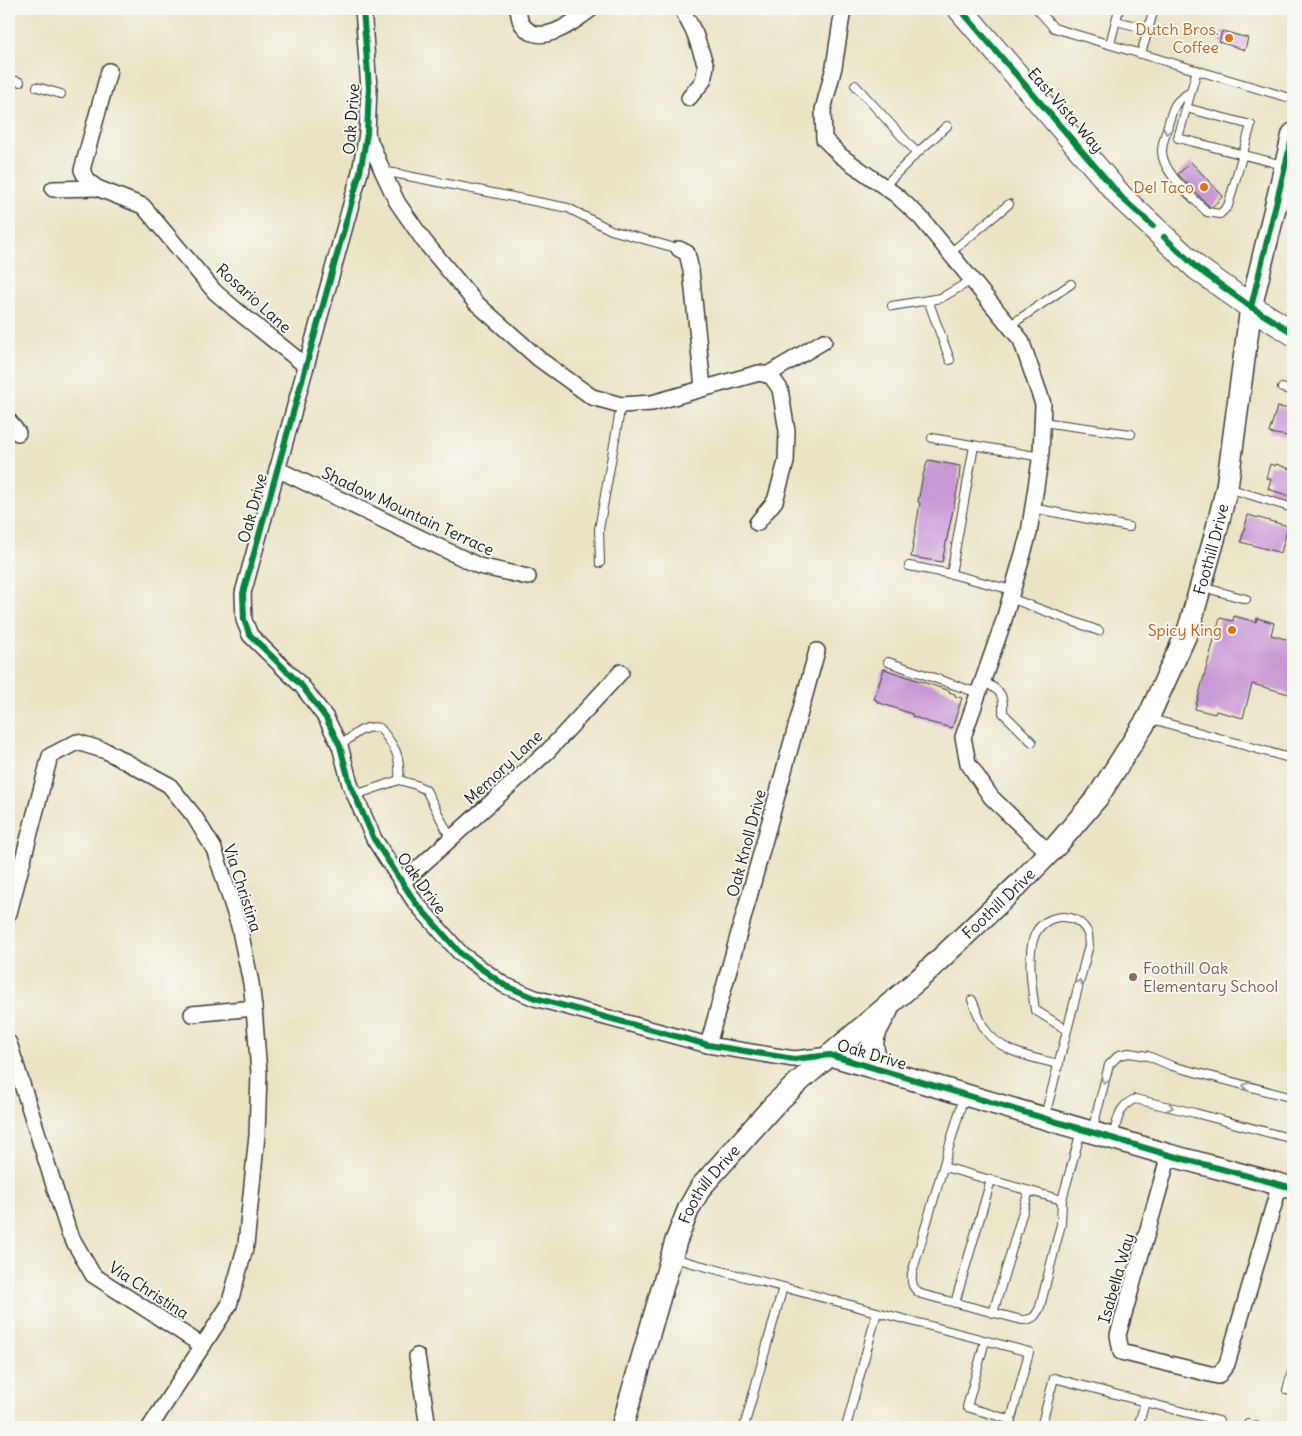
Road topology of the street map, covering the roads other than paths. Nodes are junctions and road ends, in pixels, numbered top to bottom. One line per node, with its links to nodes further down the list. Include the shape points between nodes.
1 (363, 9): 26 (street, Oak Drive, via 369,88)
2 (518, 9): 3 (street, via 521,23 529,32 543,35 566,27)
3 (591, 9)
4 (682, 9): 22 (street, via 706,66 703,81)
5 (843, 9): 32 (street, via 823,110 824,139 841,156)
6 (960, 9): 42 (main road, East Vista Way, via 1123,199 1197,268)
7 (1037, 9): 12 (lane, via 1054,28)
8 (1119, 9): 10 (lane)
9 (1154, 9): 11 (lane)
10 (1116, 21): 11 (lane); 12 (lane)
11 (1148, 29): 13 (lane)
12 (1110, 44): 13 (lane)
13 (1141, 54): 14 (lane)
14 (1197, 70): 20 (lane); 23 (lane)
15 (109, 71): 33 (street, via 82,170 87,180)
16 (9, 79): 17 (lane)
17 (20, 82)
18 (855, 84): 28 (lane)
19 (37, 87): 21 (lane)
20 (1191, 92): 24 (lane); 29 (lane, one-way to 29, via 1174,105 1162,150 1170,173 1207,212 1220,214 1228,206)
21 (61, 94)
22 (689, 98)
23 (1293, 99)
24 (1186, 108): 29 (lane, via 1178,138); 29 (lane, via 1251,125)
25 (948, 126): 28 (lane)
26 (367, 134): 31 (street); 47 (street, Oak Drive, via 360,172)
27 (1293, 134): 30 (street, Foothill Drive)
28 (917, 153): 32 (lane)
29 (1243, 155): 30 (lane)
30 (1285, 166): 42 (street, Foothill Drive)
31 (382, 170): 36 (lane, via 568,208 612,230); 52 (street, via 397,202 424,241 475,302 539,359 592,397)
32 (884, 186): 37 (street, via 921,218)
33 (97, 188): 34 (street); 47 (street, Rosario Lane, via 144,206 215,292)
34 (53, 189)
35 (1009, 204): 37 (lane)
36 (679, 249): 49 (street, via 687,254 692,270)
37 (950, 253): 38 (street)
38 (972, 280): 40 (lane, via 941,298); 43 (street)
39 (1071, 284): 43 (lane)
40 (928, 300): 41 (lane); 46 (lane)
41 (892, 306)
42 (1251, 307): 44 (main road, East Vista Way); 59 (street, Foothill Drive)
43 (1009, 326): 53 (street, via 1021,340 1040,395)
44 (1293, 333)
45 (824, 341): 48 (street)
46 (950, 360)
47 (306, 366): 58 (street, Oak Drive)
48 (767, 375): 49 (street, via 759,373); 62 (street, via 780,389 787,431 786,462 775,501)
49 (703, 388): 52 (street, via 652,402)
50 (1282, 388): 51 (lane)
51 (1293, 391)
52 (622, 405): 64 (lane, via 599,529)
53 (1042, 422): 54 (lane); 57 (street)
54 (1131, 434)
55 (932, 438): 56 (lane)
56 (974, 446): 57 (lane); 66 (lane)
57 (1041, 458): 60 (street)
58 (277, 469): 67 (street, Shadow Mountain Terrace, via 479,566); 78 (street, Oak Drive, via 243,593 244,620 250,635 302,686 326,718)
59 (1227, 487): 61 (lane); 68 (street, Foothill Drive)
60 (1033, 508): 63 (lane); 69 (street)
61 (1293, 508)
62 (757, 523)
63 (1129, 527)
64 (600, 563)
65 (909, 566): 66 (lane)
66 (951, 574): 69 (lane)
67 (528, 577)
68 (1201, 587): 70 (lane); 76 (street, Foothill Drive, via 1190,628)
69 (1011, 594): 71 (lane); 75 (street)
70 (1246, 599)
71 (1100, 631)
72 (817, 651): 92 (street, Oak Knoll Drive)
73 (888, 662): 75 (lane)
74 (620, 672): 82 (street, Memory Lane, via 547,752)
75 (980, 687): 77 (lane, via 998,690 1004,700 1003,712); 83 (street, via 963,737 968,764 991,797)
76 (1148, 718): 79 (lane); 83 (street, Foothill Drive, via 1097,798)
77 (1032, 742)
78 (340, 746): 80 (lane, via 362,729 380,728 395,748); 81 (street, Oak Drive)
79 (1293, 758)
80 (398, 780): 81 (lane); 82 (lane, via 426,790)
81 (355, 795): 84 (street, Oak Drive, via 374,838)
82 (451, 839): 84 (street, Memory Lane)
83 (1049, 853): 86 (street, Foothill Drive)
84 (403, 882): 92 (street, Oak Drive, via 415,902 461,954 504,985 535,998)
85 (9, 913): 88 (street, Via Christina, via 50,756 76,742 106,751 169,785 194,816 214,849 239,926)
86 (897, 996): 93 (street, Foothill Drive); 95 (street, via 874,1033 873,1054)
87 (972, 1000): 94 (lane, via 984,1028 1010,1051)
88 (254, 1008): 89 (street); 115 (street, Via Christina, via 259,1073 257,1135 246,1245 228,1305)
89 (192, 1014)
90 (1067, 1030): 90 (lane, one-way to 90, via 1089,946 1088,934 1080,924 1058,916 1045,922 1034,936 1032,993 1035,1010); 94 (lane)
91 (9, 1043): 96 (street, Via Christina)
92 (708, 1044): 93 (street, Oak Drive, via 794,1059)
93 (830, 1055): 95 (street, Oak Drive); 109 (street, Foothill Drive, via 774,1105 701,1187 689,1208)
94 (1059, 1064): 99 (lane)
95 (880, 1070): 97 (street, Oak Drive)
96 (16, 1090): 115 (street, Via Christina, via 70,1233 93,1275)
97 (964, 1095): 99 (street, Oak Drive); 104 (lane)
98 (1293, 1098): 100 (lane, one-way to 100, via 1129,1053 1119,1055 1109,1065)
99 (1044, 1118): 100 (street, Oak Drive)
100 (1086, 1131): 101 (street, Oak Drive); 108 (lane)
101 (1113, 1138): 102 (lane, one-way to 102, via 1121,1108 1135,1099); 103 (street, Oak Drive)
102 (1293, 1139)
103 (1169, 1155): 106 (street, Oak Drive); 106 (street, Isabella Way, via 1118,1335 1121,1352 1218,1376 1227,1364)
104 (944, 1167): 105 (lane); 111 (lane, via 911,1282 914,1290 921,1294)
105 (991, 1180): 107 (lane); 111 (lane)
106 (1287, 1186)
107 (1029, 1191): 108 (lane); 113 (lane)
108 (1062, 1200): 113 (lane, via 1061,1224 1037,1315 1030,1320 1022,1320)
109 (671, 1257): 110 (lane); 124 (street, Foothill Drive)
110 (783, 1287): 112 (lane); 125 (lane)
111 (955, 1303): 113 (lane)
112 (877, 1312): 114 (lane); 126 (lane)
113 (993, 1313)
114 (985, 1340): 121 (lane, via 967,1407); 121 (lane, via 1029,1352)
115 (203, 1346): 122 (street, Via Christina)
116 (417, 1356): 123 (street)
117 (1293, 1369): 118 (lane, via 1287,1390)
118 (1293, 1392)
119 (1144, 1402): 120 (lane); 127 (lane, via 1054,1378); 128 (lane)
120 (1218, 1421)
121 (1010, 1424)
122 (150, 1427)
123 (428, 1427)
124 (622, 1427)
125 (744, 1427)
126 (846, 1427)
127 (1040, 1427)
128 (1138, 1427)
129 (1247, 1427): 130 (lane, via 1248,1424)
130 (1258, 1427)

